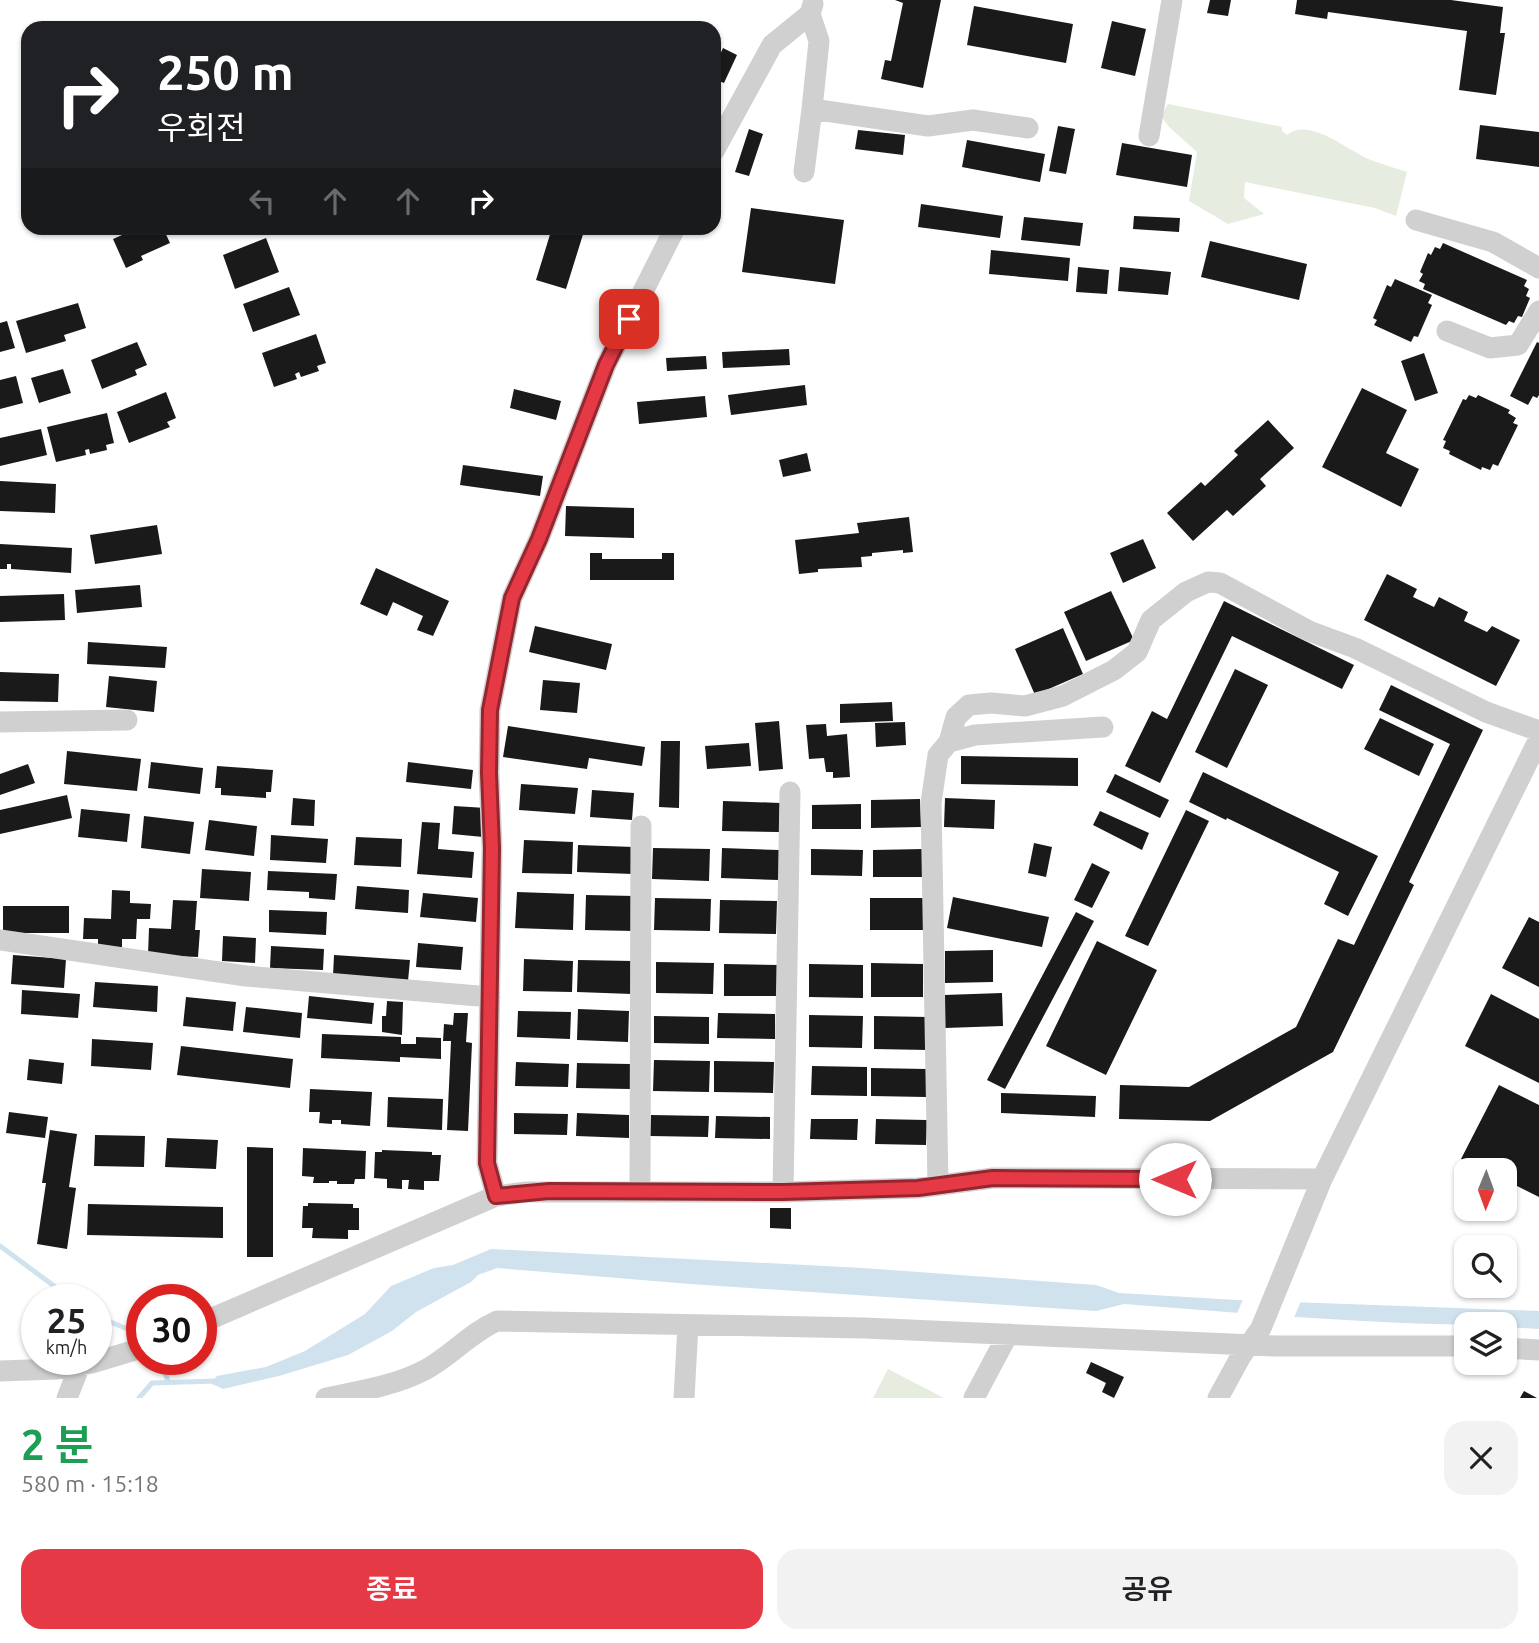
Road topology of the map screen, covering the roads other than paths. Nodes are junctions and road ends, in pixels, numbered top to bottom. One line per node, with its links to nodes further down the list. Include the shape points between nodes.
1 (1172, 0): 5 (street)
2 (812, 7): 3 (street, via 819,41); 6 (street, via 772,45)
3 (812, 109): 4 (street, via 928,126 973,120); 7 (street)
4 (1028, 128)
5 (1149, 135)
6 (721, 138)
7 (804, 172)
8 (1416, 220): 10 (street, via 1493,242)
9 (671, 235): 22 (street, via 606,365 512,598 490,710)
10 (1539, 268)
11 (1539, 311): 12 (street, via 1517,345 1490,348)
12 (1447, 331)
13 (127, 720): 14 (street)
14 (0, 722)
15 (1103, 727): 18 (street, via 975,735)
16 (1539, 731): 18 (street, via 1486,712 1355,648 1309,631 1220,583 1208,582 1186,592 1151,620 1137,652 1114,670 1063,696 1025,706 969,705 956,717)
17 (1539, 739): 23 (street)
18 (949, 742): 24 (street, via 938,755 931,803)
19 (790, 792): 26 (street)
20 (641, 826): 25 (street)
21 (0, 940): 22 (street, via 246,976)
22 (490, 997): 27 (street, via 487,1163)
23 (1322, 1179): 24 (street, via 993,1178); 31 (street)
24 (938, 1185): 26 (street)
25 (640, 1190): 26 (street); 27 (street)
26 (783, 1192)
27 (496, 1196): 28 (street)
28 (217, 1316)
29 (688, 1325): 30 (street); 39 (street, via 497,1321 479,1329 428,1368 398,1382); 40 (street)
30 (1008, 1334): 31 (street); 41 (street)
31 (1255, 1336): 32 (street); 42 (street)
32 (1454, 1345)
33 (1517, 1349): 34 (street)
34 (1539, 1350)
35 (21, 1370): 36 (street)
36 (0, 1371)
37 (76, 1375): 38 (street)
38 (67, 1398)
39 (326, 1398)
40 (684, 1398)
41 (974, 1398)
42 (1218, 1398)

